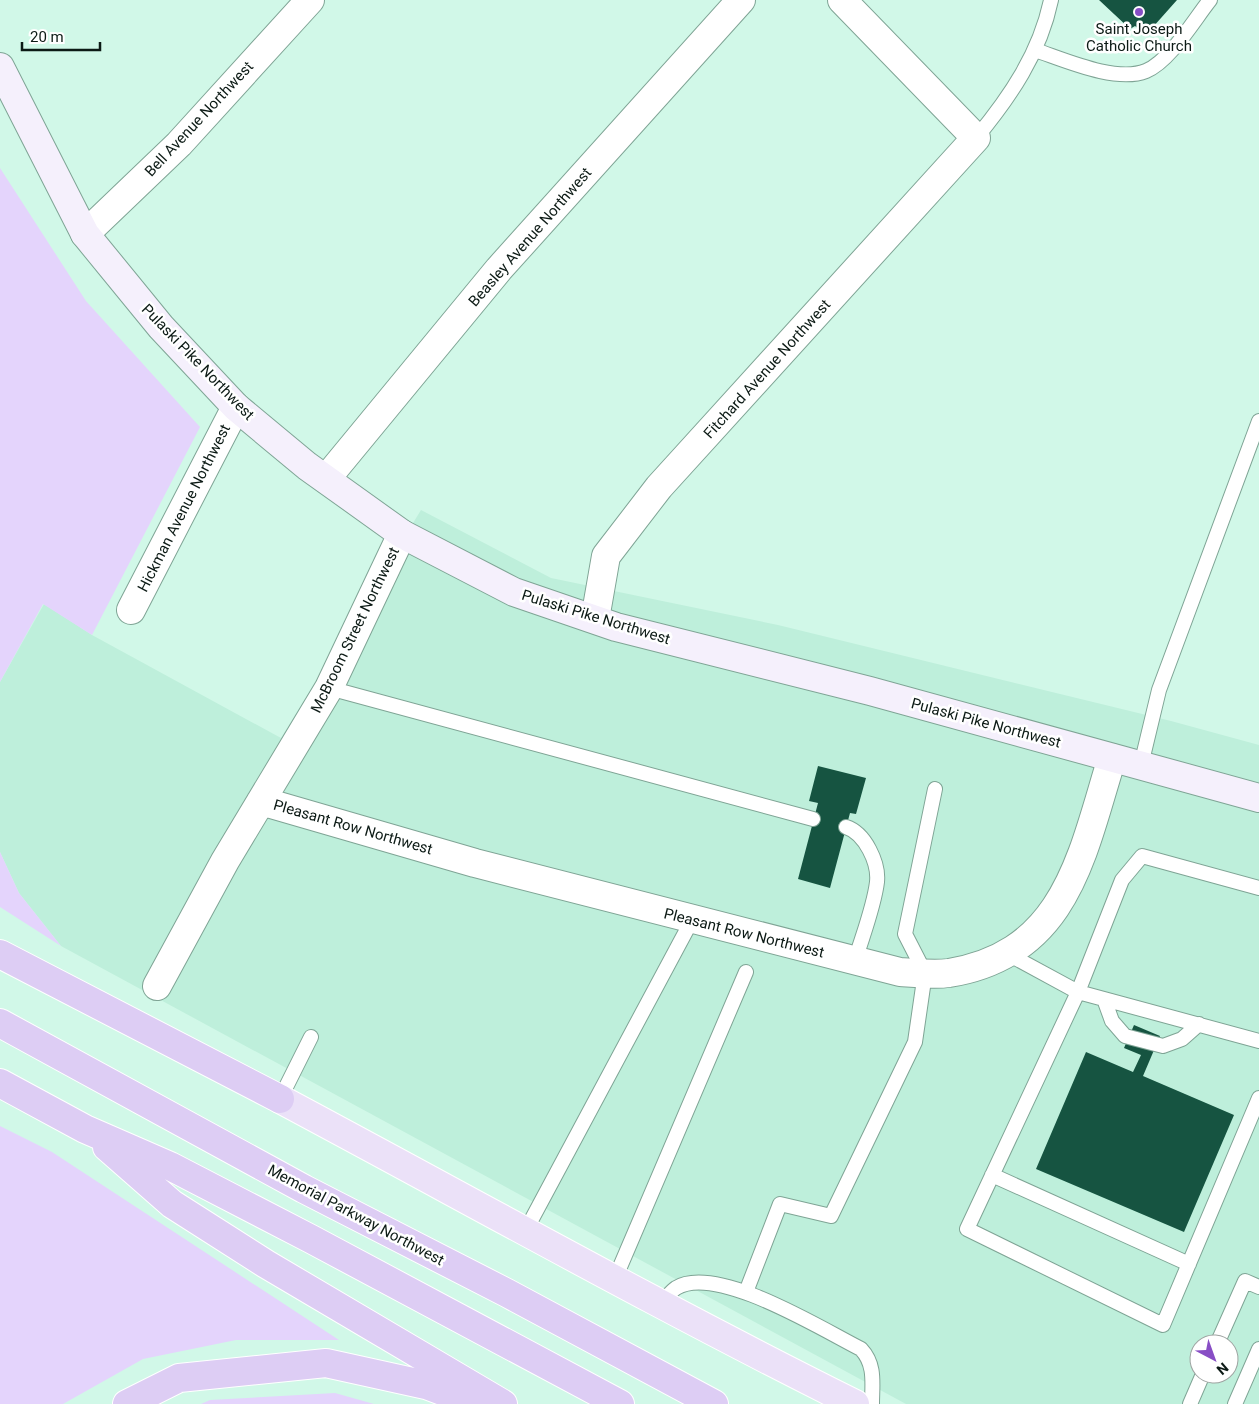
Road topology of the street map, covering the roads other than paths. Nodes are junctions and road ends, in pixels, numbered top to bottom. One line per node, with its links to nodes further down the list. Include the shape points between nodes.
1 (310, 0): 9 (street, Bell Avenue Northwest, via 179,144)
2 (741, 0): 12 (street, Beasley Avenue Northwest, via 499,269)
3 (842, 0): 8 (street)
4 (1051, 0): 6 (lane)
5 (1210, 0): 6 (lane, via 1168,55 1147,71 1117,74)
6 (1035, 50): 8 (lane, via 1008,98)
7 (0, 67): 9 (main road, Pulaski Pike Northwest)
8 (976, 138): 15 (street, Fitchard Avenue Northwest, via 660,487 606,556)
9 (85, 234): 10 (main road, Pulaski Pike Northwest, via 161,327)
10 (236, 407): 12 (main road, Pulaski Pike Northwest); 14 (street, Hickman Avenue Northwest)
11 (1259, 421): 18 (lane, via 1159,690)
12 (326, 480): 13 (main road, Pulaski Pike Northwest)
13 (402, 534): 15 (main road, Pulaski Pike Northwest, via 514,592); 16 (street, McBroom Street Northwest)
14 (131, 610)
15 (595, 620): 17 (main road, Pulaski Pike Northwest)
16 (330, 688): 21 (street, McBroom Street Northwest); 22 (lane)
17 (1112, 758): 18 (main road, Pulaski Pike Northwest); 28 (street, Pleasant Row Northwest, via 1076,873 1044,925)
18 (1141, 765): 20 (main road, Pulaski Pike Northwest)
19 (935, 789): 31 (lane, via 905,934)
20 (1259, 798)
21 (261, 801): 25 (street, Pleasant Row Northwest, via 475,863); 33 (street, McBroom Street Northwest)
22 (813, 819)
23 (846, 827): 29 (lane, via 864,841 875,866 877,882)
24 (1259, 888): 34 (lane, via 1142,856 1122,880)
25 (692, 920): 29 (street, Pleasant Row Northwest); 45 (lane)
26 (0, 938): 32 (highway)
27 (0, 954): 32 (highway)
28 (1008, 954): 31 (street, Pleasant Row Northwest, via 990,963 948,973); 34 (lane)
29 (855, 961): 31 (street, Pleasant Row Northwest, via 900,972)
30 (746, 972): 47 (lane)
31 (926, 973): 49 (lane, via 915,1042 831,1216 780,1204)
32 (55, 981): 42 (highway)
33 (157, 986)
34 (1078, 992): 35 (lane); 44 (lane)
35 (1104, 999): 37 (lane); 37 (lane, via 1112,1021 1125,1036 1163,1046 1182,1039)
36 (0, 1023): 58 (highway, Memorial Parkway Northwest, via 304,1189)
37 (1199, 1024): 39 (lane)
38 (311, 1037): 42 (lane)
39 (1259, 1041)
40 (0, 1083): 43 (highway)
41 (1259, 1098): 46 (lane)
42 (280, 1099): 45 (main road)
43 (85, 1129): 56 (highway, via 172,1204 266,1264); 57 (highway, via 188,1175)
44 (992, 1175): 46 (lane); 46 (lane, via 967,1229 1163,1325)
45 (526, 1230): 47 (main road)
46 (1189, 1264)
47 (614, 1281): 50 (main road)
48 (1259, 1287): 51 (lane, via 1244,1281)
49 (746, 1292): 50 (lane, via 697,1283 677,1288); 60 (lane, via 861,1349 872,1368)
50 (659, 1304): 59 (main road)
51 (1221, 1334)
52 (1259, 1349): 62 (lane)
53 (1199, 1384): 61 (lane)
54 (127, 1404): 55 (highway, via 178,1378 326,1364 426,1385)
55 (477, 1404)
56 (503, 1404)
57 (620, 1404)
58 (714, 1404)
59 (855, 1404)
60 (872, 1404)
61 (1190, 1404)
62 (1235, 1404)

